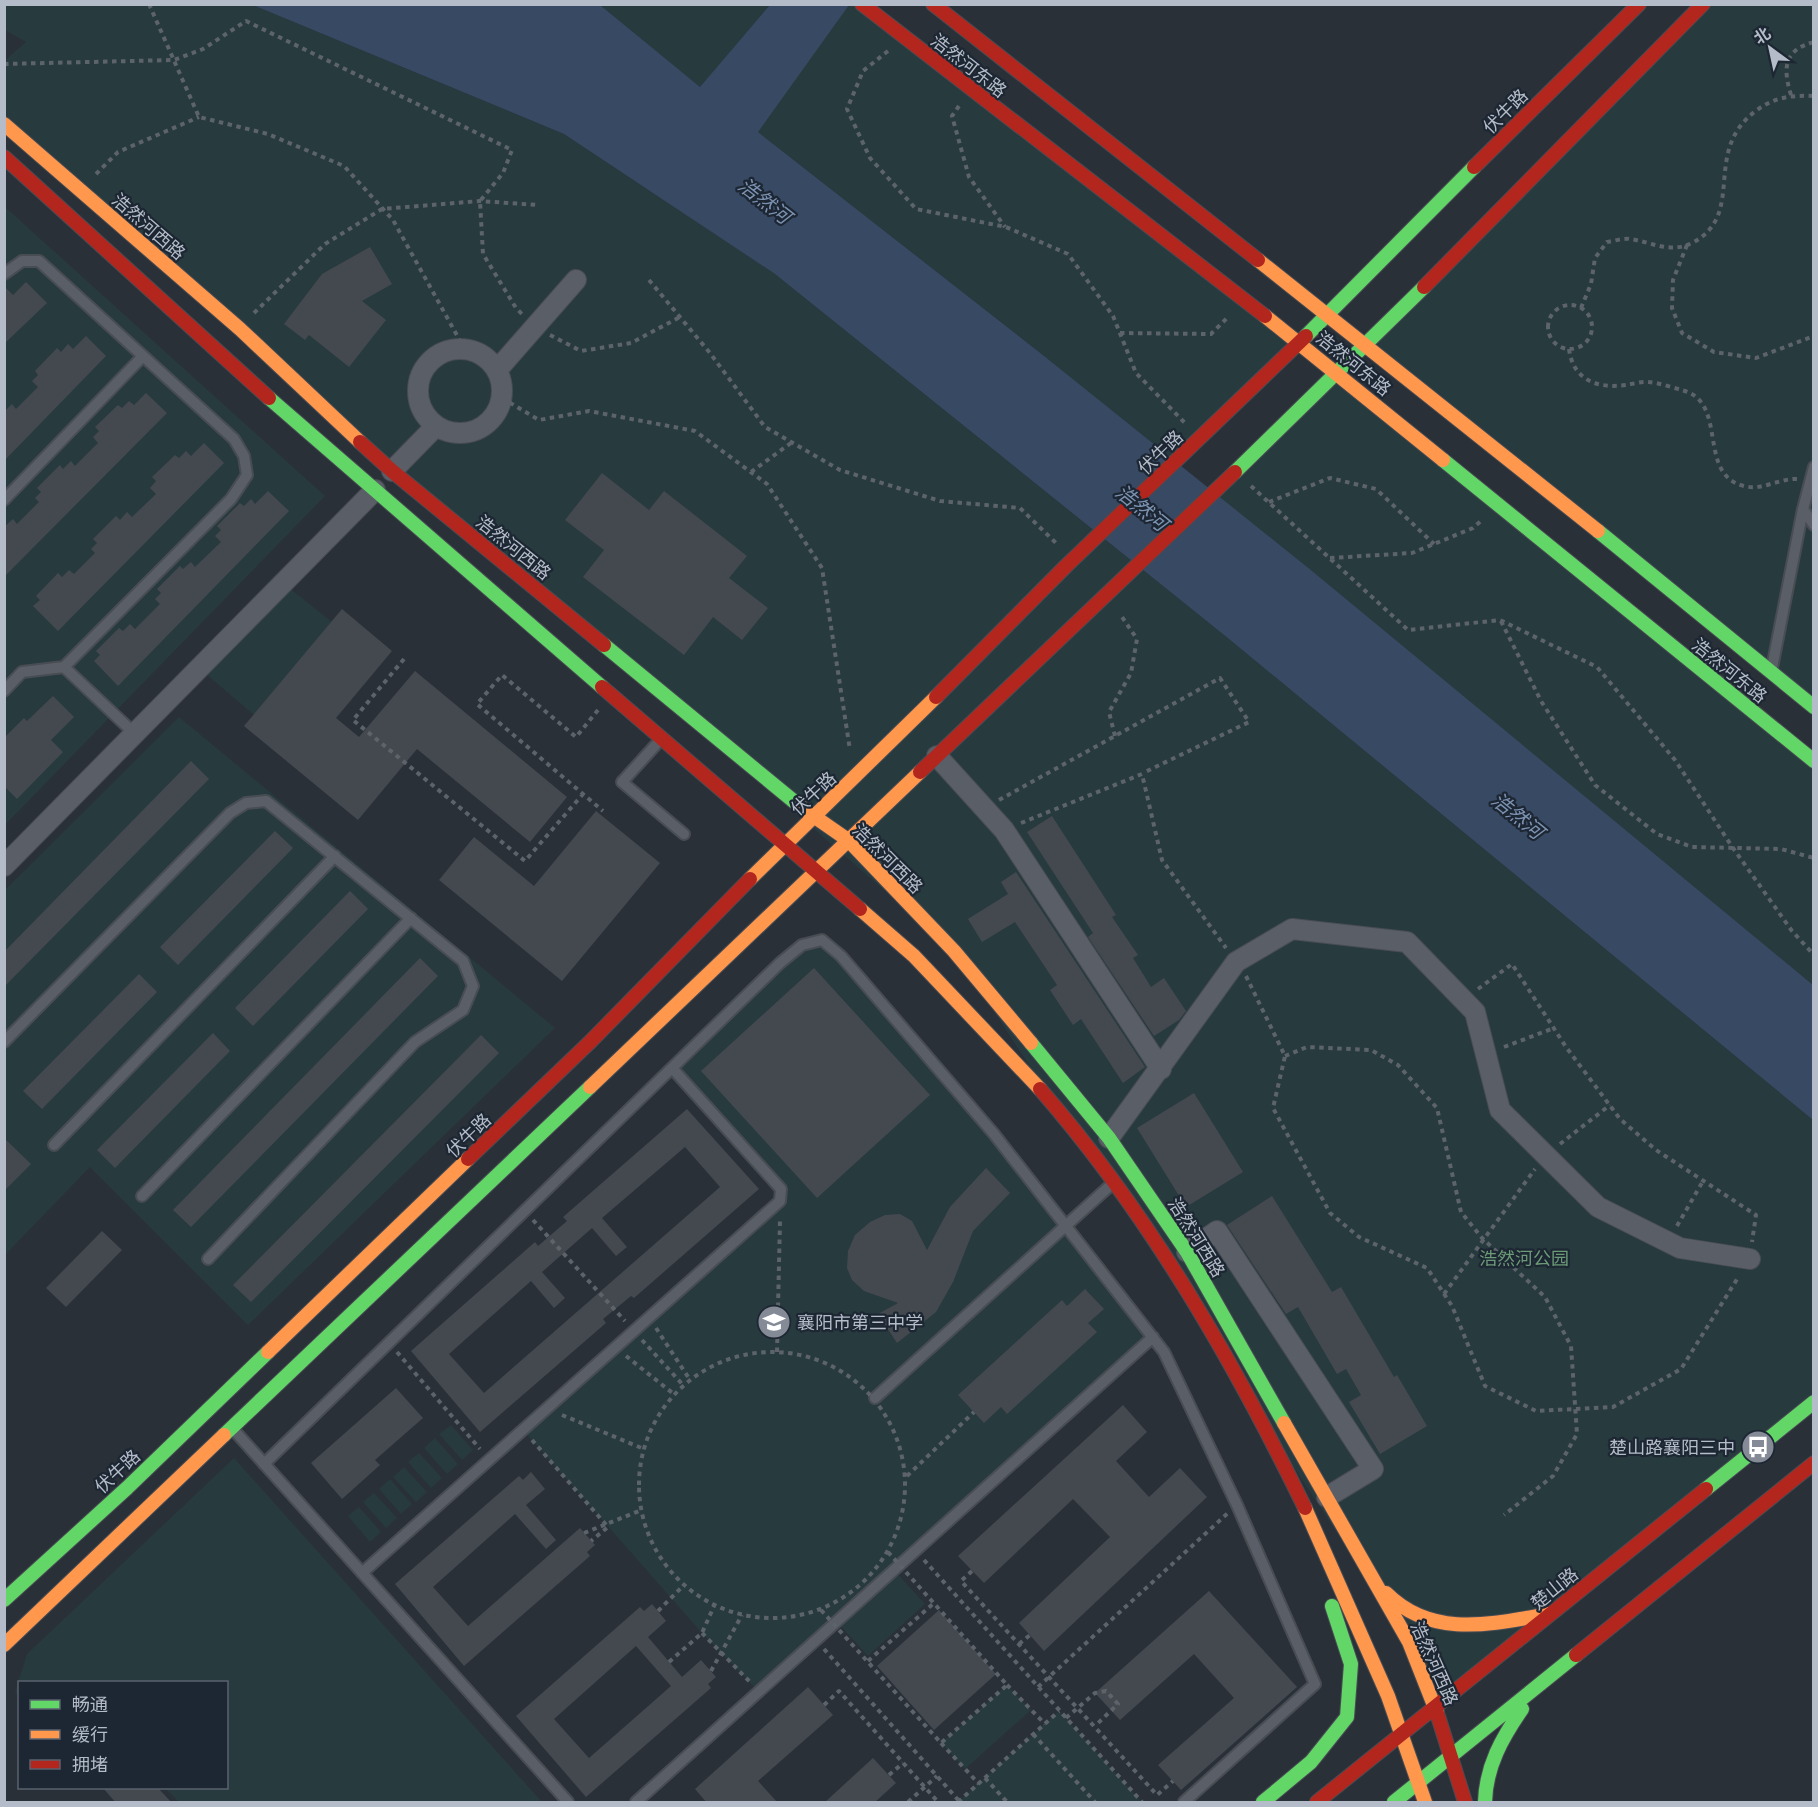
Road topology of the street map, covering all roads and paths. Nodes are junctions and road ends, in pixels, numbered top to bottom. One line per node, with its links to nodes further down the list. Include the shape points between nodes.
1 (148, 4): 8 (path)
2 (862, 4): 6 (street, 浩然河东路)
3 (933, 4): 27 (street, 浩然河东路)
4 (1639, 4): 27 (street, 伏牛路)
5 (1703, 4): 32 (street)
6 (905, 38): 10 (street, 浩然河东路); 20 (path, via 864,71 847,109 870,158 916,209)
7 (1814, 42): 11 (path, via 1796,50 1787,62 1785,75)
8 (174, 60): 9 (path); 13 (path); 17 (path, via 203,50 246,21 512,150 503,173)
9 (4, 64)
10 (970, 88): 20 (path, via 952,116 969,177); 25 (street, 浩然河东路)
11 (1791, 95): 12 (path); 21 (path, via 1767,103 1743,120 1730,141 1724,170 1724,203 1716,221)
12 (1814, 96)
13 (199, 117): 16 (path, via 118,152); 19 (path, via 268,134 344,166)
14 (4, 124): 16 (street, 浩然河西路)
15 (4, 157): 47 (street, 浩然河西路)
16 (80, 190): 28 (street, 浩然河西路)
17 (480, 201): 18 (path); 19 (path)
18 (538, 205)
19 (382, 208): 28 (path, via 326,244 263,301); 33 (path, via 393,220)
20 (1006, 227): 29 (path, via 1068,254 1113,316)
21 (1687, 244): 26 (path, via 1672,249 1628,239 1607,242 1595,258 1591,284); 30 (path, via 1673,280 1672,308 1682,333 1714,352 1756,358)
22 (4, 274): 35 (lane, via 22,261 39,261)
23 (576, 280): 36 (street)
24 (649, 280): 40 (path, via 765,427)
25 (1245, 301): 29 (path, via 1211,334); 31 (street, 浩然河东路)
26 (1581, 308): 34 (path, via 1591,321 1591,335 1582,345); 34 (path, via 1564,306 1549,322 1555,343)
27 (1326, 313): 31 (street, 伏牛路); 32 (street, 浩然河东路)
28 (240, 329): 43 (street, 浩然河西路)
29 (1120, 333): 41 (path, via 1136,373)
30 (1814, 336)
31 (1300, 343): 37 (street, 浩然河东路); 41 (street, 伏牛路)
32 (1365, 344): 37 (street); 60 (street, 浩然河东路)
33 (464, 348): 36 (street, via 489,359); 39 (street, via 437,355 420,376 419,404)
34 (1569, 349): 46 (path, via 1580,377 1598,386 1648,382 1688,392 1704,407 1724,475 1742,486 1755,488 1784,478)
35 (143, 357): 48 (lane); 59 (lane, via 234,439 244,456 247,476 231,499)
36 (497, 370): 38 (street)
37 (1338, 374): 45 (street); 50 (street, 浩然河东路)
38 (502, 398): 39 (street, via 497,411 477,429 449,432); 44 (path, via 539,420 589,411 695,431)
39 (436, 426): 43 (street)
40 (791, 442): 44 (path); 54 (path, via 840,470 940,501 1020,508)
41 (1196, 442): 54 (street, 伏牛路)
42 (1814, 467): 46 (lane)
43 (392, 471): 74 (street, 浩然河西路)
44 (751, 472): 70 (path, via 767,484 822,568)
45 (1231, 475): 49 (path); 56 (street)
46 (1810, 479): 51 (lane)
47 (375, 490): 62 (street, 浩然河西路); 64 (street)
48 (4, 500)
49 (1269, 502): 53 (path, via 1330,478 1377,489); 55 (path)
50 (1499, 505): 53 (path, via 1473,528); 68 (street, 浩然河东路)
51 (1803, 509): 52 (lane); 60 (lane)
52 (1814, 525)
53 (1434, 543): 55 (path, via 1412,553)
54 (1077, 555): 70 (street, 伏牛路)
55 (1330, 558): 57 (path, via 1408,630)
56 (1111, 590): 65 (path, via 1137,639 1131,673 1109,712); 67 (street)
57 (1500, 620): 79 (path, via 1597,668 1675,760); 79 (path, via 1541,701 1595,785 1657,834 1692,847)
58 (404, 659): 71 (path, via 353,720 525,861)
59 (64, 667): 61 (lane, via 22,672); 64 (lane)
60 (1771, 672): 63 (street, 浩然河东路)
61 (4, 691)
62 (611, 693): 66 (street, 浩然河西路); 71 (path, via 576,737 502,675 477,704)
63 (1814, 708)
64 (135, 734): 82 (street)
65 (1115, 736): 69 (path, via 1220,678 1249,722); 72 (path)
66 (662, 737): 76 (lane, via 622,782); 78 (street, 浩然河西路)
67 (937, 756): 72 (street); 77 (street)
68 (1814, 761)
69 (1142, 774): 75 (path); 86 (path, via 1162,860)
70 (855, 778): 74 (street, 伏牛路)
71 (583, 794): 73 (path)
72 (985, 808): 75 (street)
73 (603, 811)
74 (813, 817): 77 (street, 浩然河西路); 78 (street, 伏牛路)
75 (1004, 830): 93 (street)
76 (684, 834)
77 (848, 840): 83 (street); 95 (street, 浩然河西路, via 954,951)
78 (784, 844): 83 (street, 浩然河西路); 144 (street, 伏牛路, via 591,1041)
79 (1733, 848): 81 (path, via 1781,849); 85 (path, via 1792,931)
80 (335, 856): 84 (lane); 89 (lane, via 266,801 246,803 231,813); 96 (lane)
81 (1814, 858)
82 (4, 866)
83 (816, 871): 99 (street, 浩然河西路, via 914,956 985,1027 1087,1146); 124 (street)
84 (411, 918): 100 (lane); 107 (lane, via 463,961 473,986 463,1010 415,1042)
85 (1814, 955)
86 (1236, 962): 87 (street, via 1292,929 1407,942); 91 (path, via 1248,978); 93 (street)
87 (1462, 999): 88 (path, via 1512,964); 90 (street, via 1475,1012)
88 (1554, 1028): 90 (path); 94 (path)
89 (4, 1042)
90 (1486, 1054): 97 (street, via 1500,1110)
91 (1285, 1056): 104 (path, via 1307,1047 1371,1050 1398,1065 1437,1108 1461,1212); 109 (path, via 1274,1108 1330,1213 1359,1237 1427,1268)
92 (672, 1068): 101 (lane, via 781,1189); 102 (lane); 103 (lane, via 780,963 802,945 822,940 841,956)
93 (1161, 1068): 95 (street)
94 (1610, 1105): 97 (path); 98 (path, via 1620,1119 1656,1150)
95 (1109, 1138): 106 (street, 浩然河西路)
96 (54, 1145)
97 (1546, 1155): 104 (path); 105 (street, via 1598,1207)
98 (1703, 1180): 105 (path); 108 (path, via 1756,1215)
99 (1113, 1183): 103 (lane); 137 (street, 浩然河西路, via 1168,1261 1240,1383)
100 (142, 1196)
101 (780, 1201): 110 (lane); 115 (path)
102 (524, 1211): 111 (path); 113 (lane)
103 (1067, 1224): 112 (lane); 119 (lane)
104 (1482, 1238): 109 (path); 122 (path, via 1545,1297 1571,1346)
105 (1668, 1242): 108 (street, via 1680,1248)
106 (1187, 1252): 131 (street, 浩然河西路); 131 (street, via 1217,1231 1373,1470)
107 (208, 1259)
108 (1750, 1259): 122 (path, via 1681,1369 1612,1407)
109 (1444, 1294): 122 (path, via 1485,1386 1536,1412)
110 (649, 1318): 111 (lane); 116 (path)
111 (634, 1331): 114 (lane); 117 (path)
112 (1153, 1336): 132 (lane); 138 (lane)
113 (389, 1342): 127 (path); 129 (lane)
114 (616, 1348): 118 (path); 121 (lane)
115 (777, 1352): 116 (path, via 761,1351 719,1362); 119 (path, via 803,1354 843,1371)
116 (690, 1380): 117 (path)
117 (683, 1385): 118 (path)
118 (675, 1395): 126 (path, via 654,1421)
119 (875, 1398): 130 (path, via 897,1435)
120 (1814, 1402): 149 (street, 楚山路)
121 (547, 1409): 125 (lane); 126 (path)
122 (1577, 1409): 134 (path, via 1577,1434 1553,1476)
123 (974, 1412): 130 (path)
124 (232, 1428): 129 (lane); 155 (street)
125 (523, 1430): 127 (lane); 136 (path, via 608,1527)
126 (644, 1449): 133 (path, via 639,1464)
127 (489, 1460): 141 (lane)
128 (1814, 1463): 159 (street)
129 (264, 1464): 141 (lane)
130 (906, 1477): 139 (path, via 902,1519)
131 (1327, 1497): 143 (street, 浩然河西路)
132 (1237, 1506): 161 (path); 188 (lane, via 1315,1684)
133 (639, 1511): 135 (path, bridge); 142 (path, via 655,1554)
134 (1504, 1515)
135 (584, 1533)
136 (591, 1541)
137 (1322, 1542): 169 (street, 浩然河西路); 189 (street, via 1323,1576 1351,1664 1347,1717 1311,1762)
138 (915, 1550): 153 (lane); 161 (path)
139 (888, 1552): 145 (path, bridge); 147 (path, via 856,1590)
140 (972, 1571): 154 (path, bridge, via 961,1581)
141 (362, 1573): 181 (lane)
142 (683, 1586): 146 (path); 148 (path)
143 (1378, 1587): 149 (street, via 1410,1614 1432,1620 1506,1622); 164 (street, 浩然河西路, via 1409,1642)
144 (4, 1600)
145 (934, 1603): 156 (path); 160 (path, bridge)
146 (714, 1606): 150 (path); 151 (path)
147 (821, 1610): 150 (path, via 770,1620); 156 (path, bridge)
148 (658, 1611)
149 (1551, 1614): 164 (street, 楚山路)
150 (742, 1615): 158 (path, bridge)
151 (702, 1633): 157 (path); 162 (path)
152 (1030, 1635): 154 (path)
153 (816, 1640): 162 (lane); 175 (path)
154 (1018, 1644): 168 (path, bridge)
155 (4, 1645)
156 (868, 1661): 171 (path, bridge)
157 (669, 1662)
158 (711, 1671)
159 (1544, 1679): 172 (street); 194 (street, via 1504,1733 1494,1758)
160 (1007, 1685): 167 (path); 171 (path, bridge)
161 (1038, 1687): 165 (path)
162 (759, 1692): 182 (lane)
163 (824, 1705): 173 (path, bridge, via 839,1691)
164 (1436, 1706): 169 (street, 楚山路); 172 (street, 浩然河西路)
165 (1059, 1711): 166 (path); 167 (path)
166 (1066, 1718): 168 (path, via 1095,1693 1106,1691 1118,1704); 187 (path)
167 (1045, 1724): 170 (path)
168 (1095, 1726): 177 (path, bridge, via 1158,1795)
169 (1403, 1733): 178 (street, 浩然河西路); 190 (street, 楚山路)
170 (1033, 1734): 176 (path); 186 (path)
171 (941, 1743): 179 (path)
172 (1452, 1755): 178 (street); 193 (street, 浩然河西路)
173 (903, 1762): 174 (path); 184 (path, bridge)
174 (889, 1775)
175 (937, 1776): 180 (path); 183 (path)
176 (985, 1778): 179 (path); 185 (path)
177 (1173, 1781)
178 (1419, 1782): 191 (street); 192 (street, 浩然河西路)
179 (979, 1784): 180 (path)
180 (959, 1802)
181 (568, 1803)
182 (636, 1803)
183 (908, 1803)
184 (938, 1803)
185 (1007, 1803)
186 (1095, 1803)
187 (1142, 1803)
188 (1184, 1803)
189 (1263, 1803)
190 (1317, 1803)
191 (1394, 1803)
192 (1425, 1803)
193 (1465, 1803)
194 (1485, 1803)

